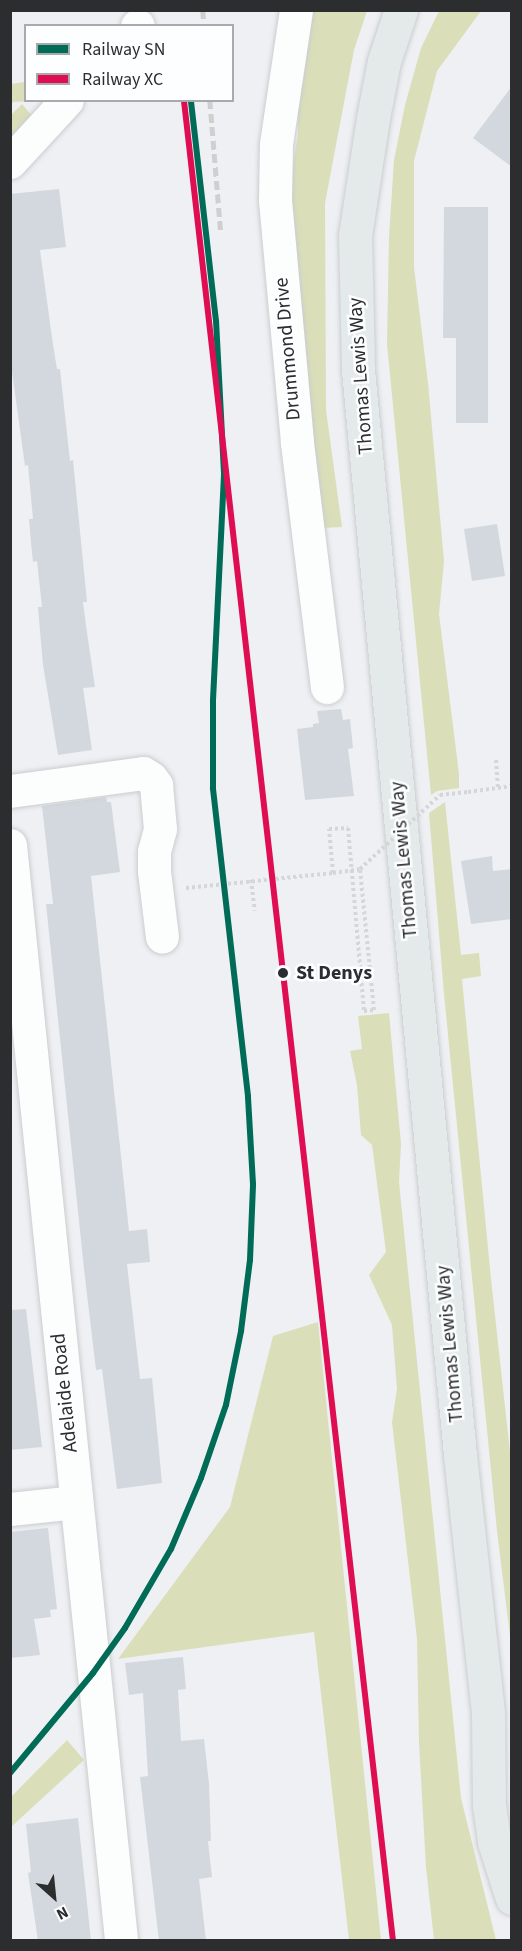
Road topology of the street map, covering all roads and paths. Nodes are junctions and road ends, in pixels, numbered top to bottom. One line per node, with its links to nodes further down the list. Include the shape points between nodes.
1 (296, 10): 5 (street, Drummond Drive, via 279,121 274,200 293,408)
2 (401, 10): 19 (main road, Thomas Lewis Way, via 384,61 357,223 358,370 460,1455)
3 (65, 102): 4 (street)
4 (10, 162)
5 (327, 687)
6 (496, 760): 8 (path)
7 (512, 786): 8 (path)
8 (498, 788): 11 (path, bridge, via 440,795)
9 (10, 791): 16 (street, via 143,773 151,778 156,785 160,829 154,871)
10 (10, 845): 17 (street, Adelaide Road)
11 (360, 869): 12 (path, bridge); 12 (path, via 374,1010 364,1011 348,828 328,829)
12 (333, 873): 13 (path)
13 (251, 880): 14 (path); 15 (path)
14 (195, 887)
15 (255, 911)
16 (162, 938)
17 (76, 1502): 18 (street); 22 (street, Adelaide Road)
18 (10, 1509)
19 (488, 1712): 20 (main road, Thomas Lewis Way); 21 (main road, Thomas Lewis Way, via 489,1805 494,1842)
20 (512, 1782)
21 (512, 1898)
22 (121, 1941)

